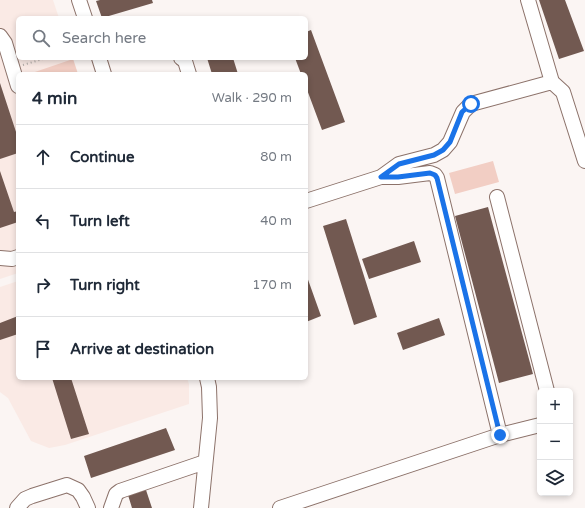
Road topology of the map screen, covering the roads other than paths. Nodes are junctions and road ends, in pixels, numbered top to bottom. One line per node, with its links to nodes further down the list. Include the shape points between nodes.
1 (79, 0): 3 (street)
2 (528, 0): 10 (street)
3 (84, 16)
4 (0, 36): 9 (street)
5 (101, 60): 7 (street)
6 (184, 60): 8 (street)
7 (104, 72)
8 (188, 72)
9 (16, 79)
10 (552, 82): 11 (street, via 563,92); 12 (street, via 471,104 462,112 450,142 443,150 434,155 399,164)
11 (585, 161)
12 (381, 177): 14 (street); 20 (street, via 430,173 437,178)
13 (497, 197): 18 (street)
14 (308, 200)
15 (0, 258): 16 (street)
16 (16, 258)
17 (207, 380): 21 (street, via 210,418)
18 (547, 388)
19 (537, 426): 20 (street)
20 (500, 435): 26 (street)
21 (205, 462): 24 (street, via 120,491); 25 (street)
22 (17, 508): 23 (street, via 32,496 67,485 78,490)
23 (88, 508)
24 (110, 508)
25 (201, 508)
26 (280, 508)

